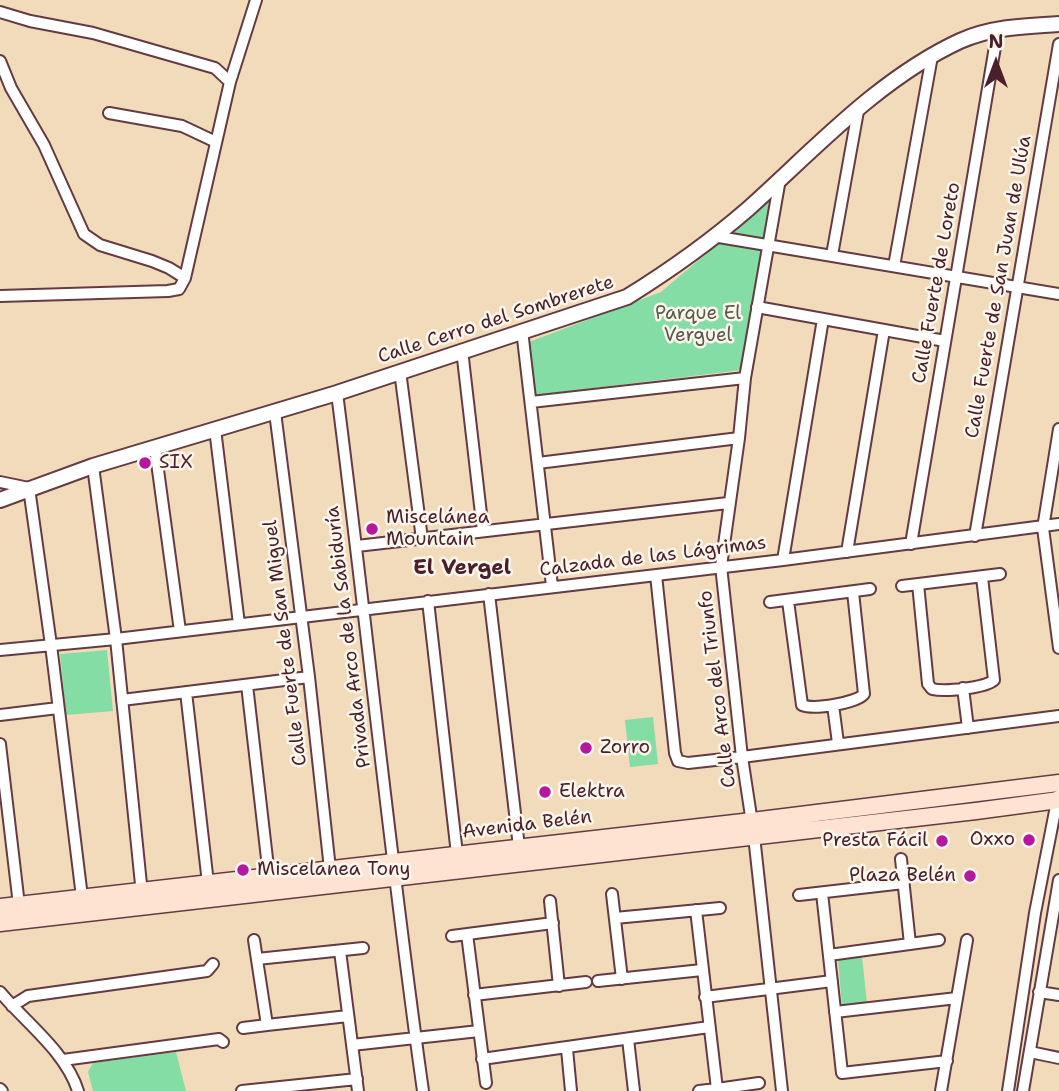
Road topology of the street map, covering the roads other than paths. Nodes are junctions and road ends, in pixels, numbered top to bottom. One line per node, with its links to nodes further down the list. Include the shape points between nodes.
1 (256, 0): 8 (street)
2 (0, 12): 8 (street, via 215,68)
3 (1059, 23): 4 (street, Calle Cerro del Sombrerete)
4 (998, 29): 6 (street, Calle Cerro del Sombrerete); 17 (street, Calle Fuerte de Loreto)
5 (1059, 44): 19 (street, Calle Fuerte de San Juan de Ulúa)
6 (932, 56): 9 (street, Calle Cerro del Sombrerete); 16 (street)
7 (0, 61): 18 (street, via 84,234 100,245 169,268)
8 (230, 82): 11 (street)
9 (858, 111): 12 (street, Calle Cerro del Sombrerete); 15 (street)
10 (109, 113): 11 (street, via 182,126)
11 (216, 142): 18 (street)
12 (780, 180): 13 (street, Calle Cerro del Sombrerete); 14 (street, Calle Arco del Triunfo)
13 (713, 236): 14 (street); 24 (street, Calle Cerro del Sombrerete, via 628,297)
14 (768, 244): 15 (street); 22 (street, Calle Arco del Triunfo)
15 (832, 255): 16 (street)
16 (894, 266): 17 (street)
17 (956, 277): 19 (street); 26 (street, Calle Fuerte de Loreto)
18 (182, 284): 21 (street, via 168,291)
19 (1017, 287): 20 (street); 47 (street, Calle Fuerte de San Juan de Ulúa)
20 (1059, 294)
21 (0, 296)
22 (757, 307): 23 (street); 29 (street, Calle Arco del Triunfo)
23 (823, 318): 25 (street); 52 (street)
24 (522, 330): 27 (street, Calle Cerro del Sombrerete); 31 (street)
25 (884, 330): 26 (street); 51 (street)
26 (945, 341): 49 (street, Calle Fuerte de Loreto)
27 (462, 350): 28 (street, Calle Cerro del Sombrerete); 46 (street)
28 (400, 371): 30 (street, Calle Cerro del Sombrerete); 48 (street)
29 (745, 378): 31 (street); 35 (street, Calle Arco del Triunfo)
30 (337, 393): 32 (street, Calle Cerro del Sombrerete); 50 (street, Privada Arco de la Sabiduría)
31 (531, 402): 37 (street)
32 (275, 412): 33 (street, Calle Cerro del Sombrerete); 67 (street, Calle Fuerte de San Miguel)
33 (215, 429): 36 (street, Calle Cerro del Sombrerete); 68 (street)
34 (1059, 429): 45 (street)
35 (739, 438): 37 (street); 42 (street, Calle Arco del Triunfo)
36 (155, 448): 38 (street, Calle Cerro del Sombrerete); 69 (street)
37 (538, 463): 43 (street)
38 (93, 466): 40 (street, Calle Cerro del Sombrerete); 70 (street)
39 (0, 482): 40 (street)
40 (29, 488): 41 (street, Calle Cerro del Sombrerete); 71 (street)
41 (0, 500)
42 (728, 503): 43 (street); 53 (street, Calle Arco del Triunfo)
43 (545, 524): 46 (street); 58 (street)
44 (1059, 524): 45 (street, Calzada de las Lágrimas)
45 (1043, 528): 47 (street, Calzada de las Lágrimas); 72 (street)
46 (483, 531): 48 (street)
47 (975, 536): 49 (street, Calzada de las Lágrimas)
48 (422, 539): 50 (street)
49 (911, 544): 51 (street, Calzada de las Lágrimas)
50 (357, 546): 66 (street, Privada Arco de la Sabiduría)
51 (847, 552): 52 (street, Calzada de las Lágrimas)
52 (783, 560): 53 (street, Calzada de las Lágrimas)
53 (721, 566): 55 (street, Calzada de las Lágrimas); 86 (street, Calle Arco del Triunfo)
54 (1000, 574): 56 (street)
55 (656, 575): 58 (street, Calzada de las Lágrimas); 86 (street, via 678,761)
56 (982, 577): 57 (street); 76 (street, via 994,680)
57 (918, 584): 59 (street); 76 (street, via 930,688)
58 (552, 586): 62 (street, Calzada de las Lágrimas)
59 (902, 586)
60 (870, 589): 61 (street)
61 (853, 592): 64 (street); 79 (street, via 864,694)
62 (489, 594): 63 (street, Calzada de las Lágrimas); 90 (street)
63 (428, 601): 66 (street, Calzada de las Lágrimas); 91 (street)
64 (788, 601): 65 (street); 79 (street, via 802,705)
65 (770, 602)
66 (365, 609): 67 (street, Calzada de las Lágrimas); 94 (street, Privada Arco de la Sabiduría)
67 (301, 616): 68 (street, Calzada de las Lágrimas); 74 (street, Calle Fuerte de San Miguel)
68 (239, 624): 69 (street, Calzada de las Lágrimas)
69 (180, 631): 70 (street, Calzada de las Lágrimas)
70 (116, 639): 71 (street, Calzada de las Lágrimas); 78 (street)
71 (51, 645): 73 (street, Calzada de las Lágrimas); 80 (street)
72 (1059, 648)
73 (0, 650)
74 (309, 677): 75 (street); 93 (street, Calle Fuerte de San Miguel)
75 (247, 685): 77 (street); 95 (street)
76 (963, 688): 83 (street)
77 (186, 692): 78 (street); 97 (street)
78 (122, 700): 103 (street)
79 (833, 705): 84 (street)
80 (58, 708): 81 (street); 102 (street)
81 (0, 715)
82 (1059, 716): 83 (street)
83 (968, 728): 84 (street)
84 (838, 743): 86 (street)
85 (0, 744): 105 (street)
86 (742, 757): 89 (street, Calle Arco del Triunfo)
87 (1059, 783): 89 (main road, Avenida Belén)
88 (1058, 798): 89 (main road, Avenida Belén, via 965,813); 166 (street)
89 (753, 829): 90 (main road, Avenida Belén); 94 (main road, Avenida Belén); 130 (street, Calle Arco del Triunfo)
90 (519, 847): 91 (main road, Avenida Belén)
91 (457, 854): 94 (main road, Avenida Belén)
92 (901, 859): 98 (street)
93 (330, 869): 94 (main road, Avenida Belén); 95 (main road, Avenida Belén)
94 (394, 870): 103 (main road, Avenida Belén); 144 (street, Privada Arco de la Sabiduría)
95 (269, 876): 97 (main road, Avenida Belén)
96 (1059, 880): 112 (street)
97 (208, 883): 103 (main road, Avenida Belén)
98 (904, 883): 99 (street); 118 (street)
99 (822, 893): 101 (street); 121 (street)
100 (612, 894): 109 (street)
101 (799, 895)
102 (82, 897): 103 (main road, Avenida Belén); 105 (main road, Avenida Belén)
103 (143, 898): 110 (main road, Avenida Belén)
104 (550, 901): 111 (street)
105 (19, 905): 106 (main road, Avenida Belén)
106 (0, 907)
107 (720, 908): 108 (street)
108 (695, 910): 109 (street); 124 (street)
109 (615, 918): 125 (street)
110 (0, 923)
111 (553, 923): 113 (street); 129 (street)
112 (1055, 926): 132 (street)
113 (467, 934): 114 (street); 133 (street)
114 (452, 936)
115 (254, 940): 122 (street)
116 (939, 940): 118 (street)
117 (967, 940): 136 (street)
118 (910, 944): 121 (street)
119 (363, 948): 120 (street)
120 (340, 951): 122 (street); 139 (street)
121 (828, 955): 127 (street)
122 (257, 959): 140 (street)
123 (213, 964): 137 (street, via 207,971 27,996)
124 (702, 970): 125 (street); 135 (street)
125 (622, 979): 126 (street)
126 (598, 981)
127 (832, 981): 130 (street); 138 (street)
128 (586, 982): 129 (street)
129 (559, 986): 133 (street)
130 (771, 990): 135 (street); 164 (street, Calle Arco del Triunfo)
131 (0, 992): 137 (street)
132 (1040, 992): 134 (street); 149 (street)
133 (474, 995): 143 (street)
134 (1059, 995)
135 (705, 997): 141 (street)
136 (957, 998): 138 (street); 153 (street)
137 (12, 1006): 152 (street)
138 (835, 1012): 153 (street, via 842,1073)
139 (348, 1016): 140 (street); 147 (street)
140 (267, 1025): 142 (street)
141 (709, 1027): 145 (street); 157 (street)
142 (243, 1028)
143 (479, 1031): 144 (street); 151 (street)
144 (415, 1037): 147 (street); 160 (street, Privada Arco de la Sabiduría)
145 (628, 1039): 148 (street); 162 (street)
146 (223, 1042): 152 (street)
147 (352, 1045): 156 (street)
148 (566, 1049): 151 (street); 161 (street)
149 (1030, 1052): 150 (street); 167 (street)
150 (1059, 1058)
151 (482, 1059): 154 (street)
152 (63, 1060): 158 (street)
153 (947, 1060): 165 (street)
154 (486, 1083)
155 (759, 1083): 157 (street)
156 (357, 1085): 159 (street)
157 (717, 1089): 163 (street)
158 (78, 1091)
159 (242, 1091)
160 (423, 1091)
161 (570, 1091)
162 (634, 1091)
163 (699, 1091)
164 (782, 1091)
165 (941, 1091)
166 (1008, 1091)
167 (1023, 1091)

